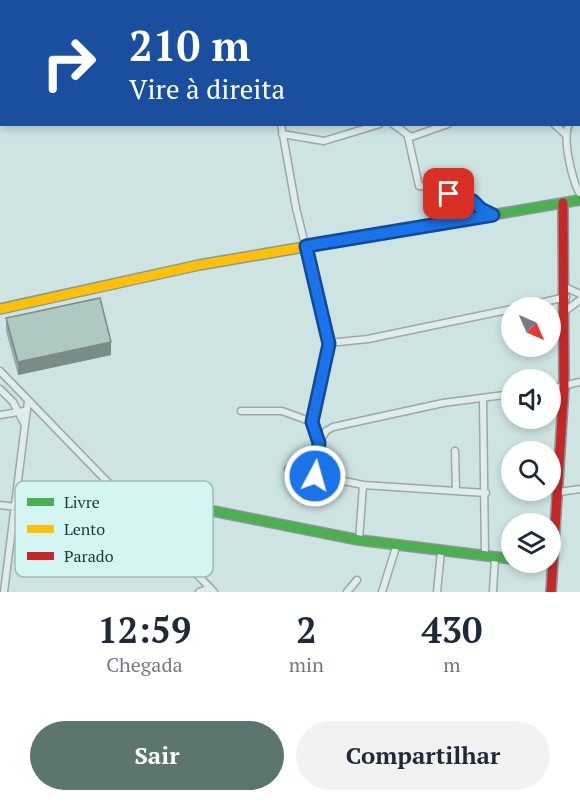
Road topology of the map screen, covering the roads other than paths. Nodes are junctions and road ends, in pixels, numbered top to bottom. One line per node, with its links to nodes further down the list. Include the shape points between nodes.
1 (281, 126): 7 (street)
2 (373, 126): 7 (street, via 324,141)
3 (395, 126): 9 (street)
4 (442, 126): 9 (street)
5 (556, 126): 8 (street)
6 (568, 126): 8 (street)
7 (282, 134): 14 (street)
8 (565, 134): 10 (street, via 572,178)
9 (408, 137): 13 (street, via 419,186 437,187 452,197 473,201)
10 (580, 194)
11 (580, 200): 12 (street)
12 (563, 203): 13 (street); 15 (street)
13 (493, 215): 14 (street)
14 (306, 246): 20 (street); 23 (street)
15 (565, 287): 16 (street); 17 (street)
16 (580, 294)
17 (566, 297): 18 (street); 22 (street)
18 (561, 298)
19 (580, 300): 22 (street)
20 (0, 309)
21 (501, 311): 23 (street)
22 (565, 311): 27 (street)
23 (329, 344): 35 (street)
24 (0, 371): 31 (street)
25 (580, 382): 27 (street)
26 (561, 387): 27 (street)
27 (564, 387): 36 (street)
28 (0, 389): 32 (street)
29 (501, 396): 30 (street)
30 (483, 399): 37 (street, via 443,403 333,427); 47 (street)
31 (28, 401): 32 (street); 43 (street)
32 (24, 411): 34 (street); 42 (street, via 26,425)
33 (241, 411): 35 (street, via 282,411)
34 (0, 415)
35 (312, 422): 37 (street)
36 (559, 441)
37 (319, 443): 40 (street); 41 (street, via 325,464)
38 (455, 451): 46 (street)
39 (288, 469): 40 (street)
40 (315, 476): 41 (street)
41 (340, 478): 44 (street)
42 (18, 481)
43 (105, 481)
44 (363, 485): 46 (street); 52 (street)
45 (580, 489): 48 (street)
46 (456, 491): 47 (street)
47 (486, 492): 55 (street)
48 (561, 492)
49 (0, 505): 50 (street)
50 (15, 507): 61 (street)
51 (213, 511): 52 (street)
52 (359, 540): 53 (street)
53 (397, 544): 54 (street); 64 (street)
54 (441, 551): 55 (street); 65 (street)
55 (490, 556): 56 (street); 66 (street)
56 (501, 558)
57 (551, 573): 67 (street)
58 (199, 577): 60 (street)
59 (357, 580): 63 (street)
60 (212, 590): 62 (street)
61 (3, 591)
62 (199, 592)
63 (347, 592)
64 (382, 592)
65 (437, 592)
66 (493, 592)
67 (551, 592)

